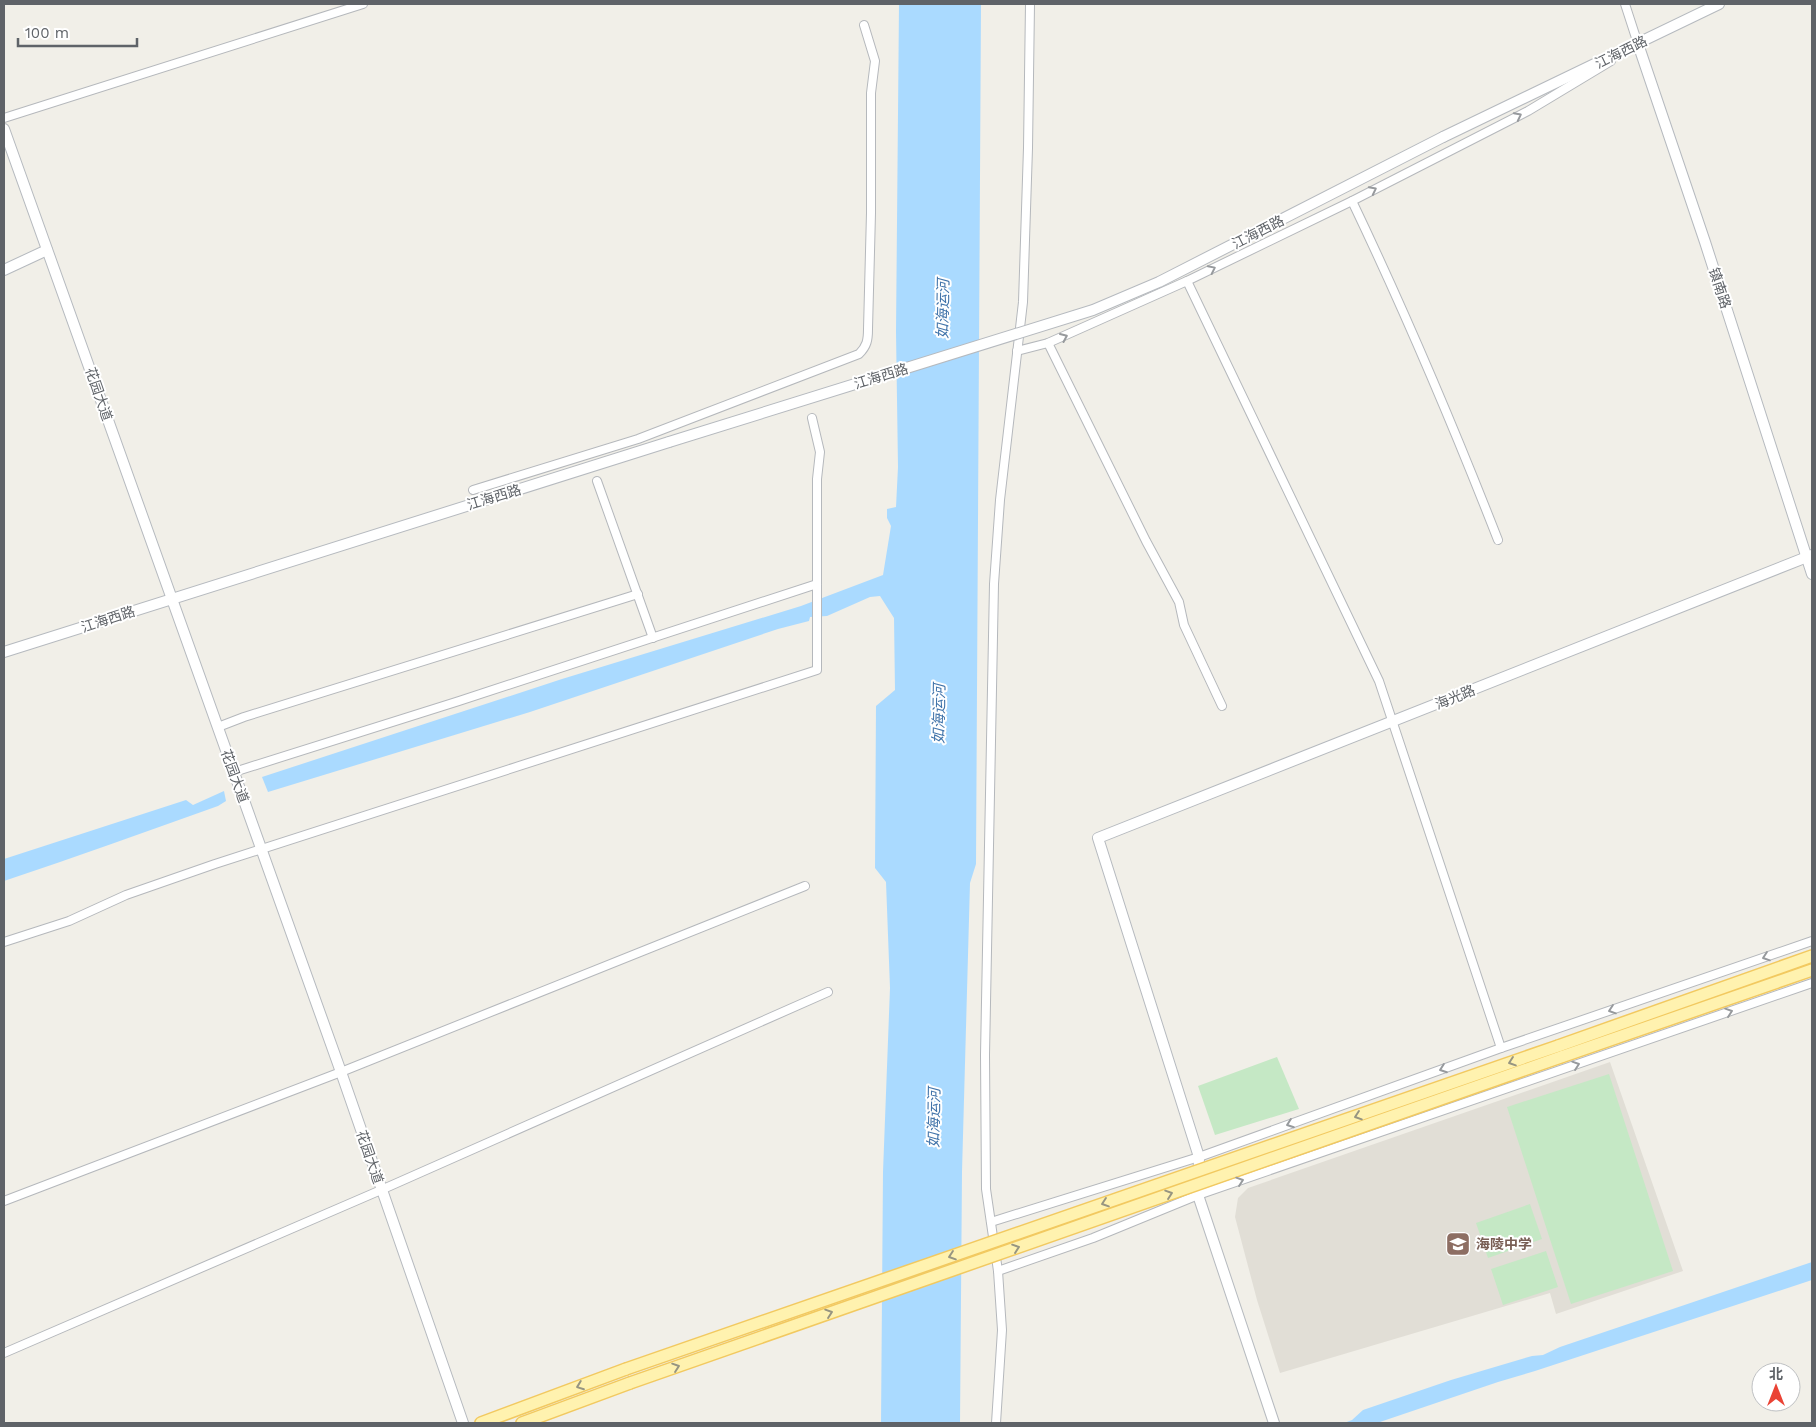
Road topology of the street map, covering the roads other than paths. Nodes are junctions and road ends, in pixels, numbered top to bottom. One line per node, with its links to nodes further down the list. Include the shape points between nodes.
1 (363, 4): 7 (street)
2 (1030, 4): 14 (street, via 1023,282)
3 (1625, 4): 6 (street, 镇南路)
4 (1719, 4): 6 (street, 江海西路)
5 (864, 25): 17 (street, via 875,61 871,93 868,342 865,349 638,439)
6 (1638, 44): 9 (street, one-way to 6, via 1528,111); 19 (street, 镇南路); 23 (street, 江海西路, bridge, via 1443,137 1159,282 1093,310)
7 (4, 118)
8 (4, 129): 10 (street, 花园大道)
9 (1352, 201): 12 (street, one-way to 9); 18 (street, via 1394,290)
10 (47, 250): 11 (street); 23 (street, 花园大道)
11 (4, 270)
12 (1187, 281): 13 (street, one-way to 12); 27 (street, via 1379,681)
13 (1048, 343): 14 (street); 26 (street, via 1179,602 1184,626)
14 (1017, 351): 45 (street, via 994,584 985,1055 986,1189)
15 (812, 418): 21 (street, via 820,452)
16 (598, 481): 22 (street)
17 (473, 490)
18 (1498, 540)
19 (1809, 556): 20 (street, 镇南路); 27 (street, 海光路)
20 (1812, 574)
21 (817, 584): 24 (street); 30 (street, via 817,670)
22 (638, 594): 24 (street); 28 (street)
23 (171, 599): 25 (street, 江海西路); 28 (street, 花园大道)
24 (653, 638): 29 (street)
25 (4, 652)
26 (1222, 706)
27 (1393, 721): 38 (street); 41 (street, 海光路, via 1098,838)
28 (218, 727): 29 (street, 花园大道)
29 (234, 772): 30 (street, 花园大道)
30 (261, 849): 33 (street, via 126,895 69,921); 40 (street, 花园大道)
31 (805, 886): 40 (street)
32 (1812, 941): 38 (street, one-way to 38)
33 (4, 942)
34 (1812, 956): 39 (main road)
35 (1812, 970): 39 (main road)
36 (1812, 983): 43 (street, one-way to 36)
37 (828, 992): 42 (street)
38 (1501, 1048): 41 (street, one-way to 41)
39 (1559, 1052): 49 (main road, one-way to 49, bridge, via 626,1369); 50 (main road, one-way to 39, bridge)
40 (341, 1072): 42 (street, 花园大道); 44 (street)
41 (1199, 1157): 43 (street); 45 (street)
42 (381, 1190): 47 (street); 48 (street, 花园大道)
43 (1198, 1195): 46 (street, via 1093,1238); 52 (street)
44 (4, 1201)
45 (991, 1222): 46 (street)
46 (998, 1271): 51 (street, via 1002,1330)
47 (4, 1353)
48 (463, 1423)
49 (481, 1423)
50 (522, 1423)
51 (996, 1423)
52 (1274, 1423)

